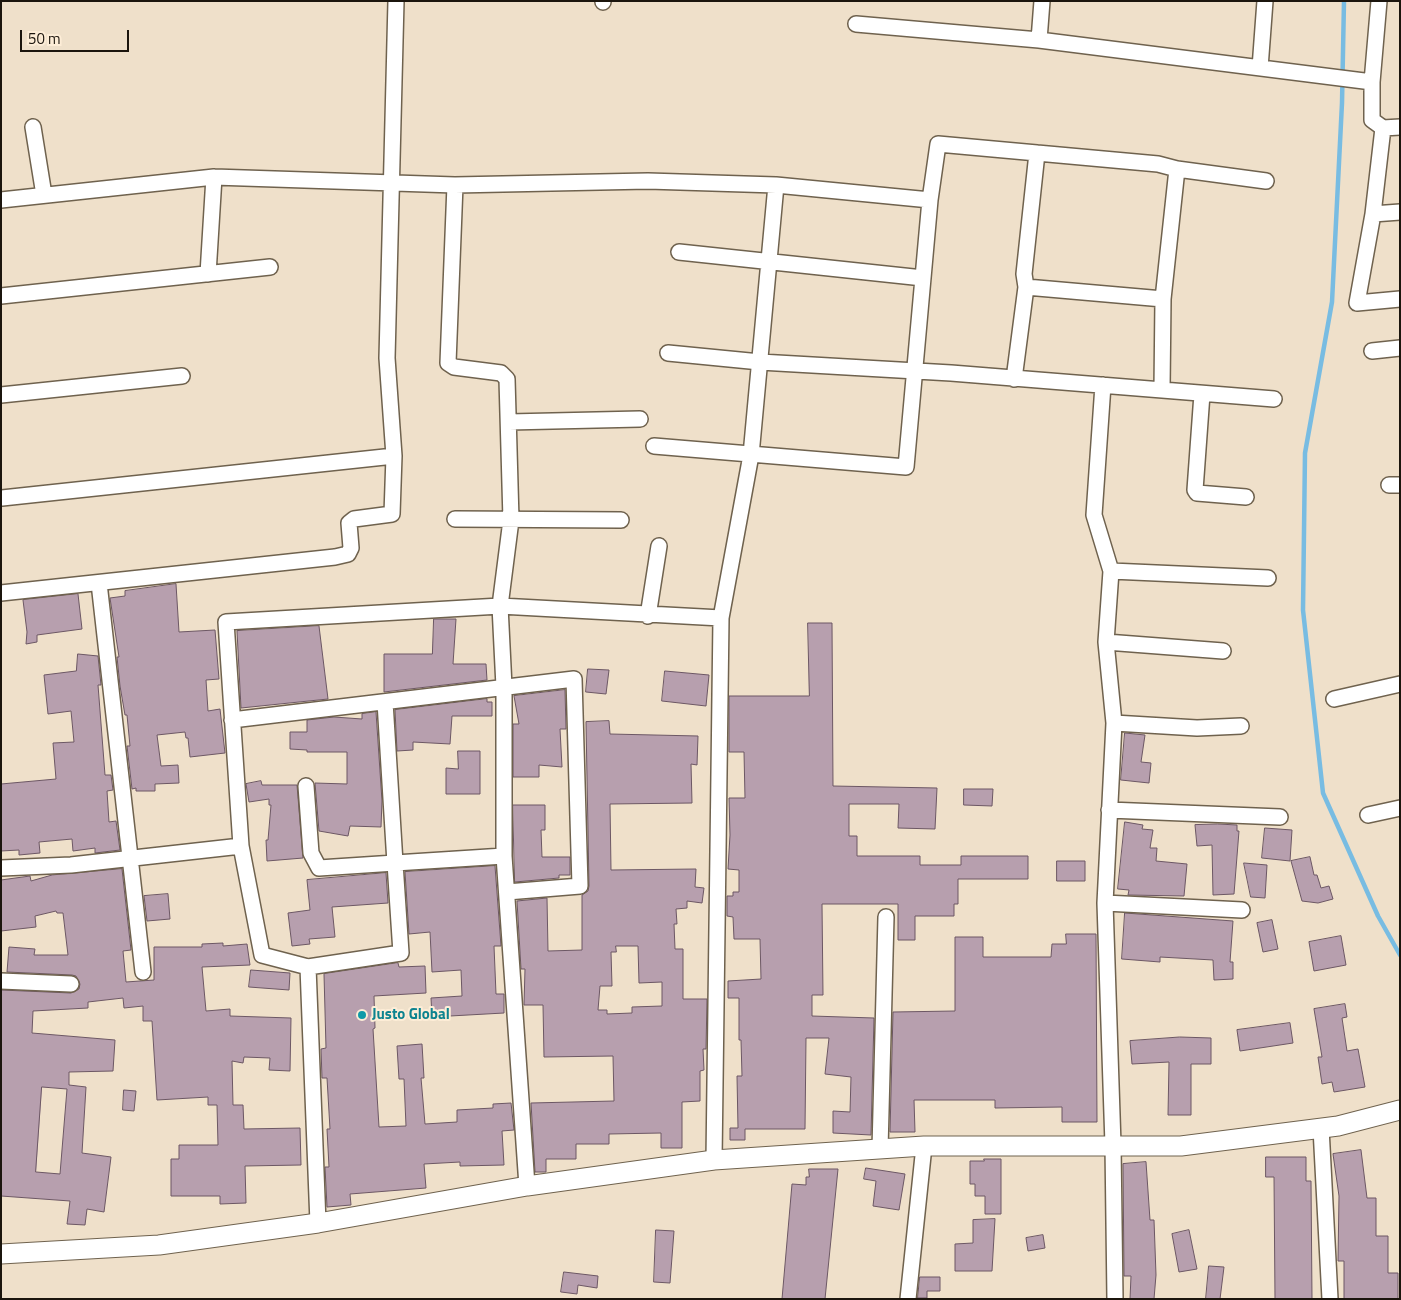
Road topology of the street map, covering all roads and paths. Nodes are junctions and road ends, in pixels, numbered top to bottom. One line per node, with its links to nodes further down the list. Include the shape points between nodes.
1 (396, 1): 16 (street)
2 (1042, 1): 6 (street)
3 (1265, 1): 7 (street)
4 (1379, 1): 8 (street)
5 (856, 24): 6 (street)
6 (1039, 40): 7 (street)
7 (1260, 68): 8 (street)
8 (1372, 82): 11 (street, via 1372,120)
9 (33, 127): 19 (street)
10 (1400, 127): 11 (street)
11 (1383, 128): 23 (street)
12 (1038, 153): 13 (street, via 1158,164); 21 (street, via 938,144); 29 (street, via 1024,274)
13 (1178, 169): 15 (street); 31 (street)
14 (214, 177): 16 (street); 19 (street); 27 (street)
15 (1266, 181)
16 (391, 183): 17 (street); 49 (street, via 387,358)
17 (455, 185): 18 (street, via 648,181); 46 (street, via 448,363 454,367 501,373 507,379)
18 (776, 185): 21 (street); 25 (street)
19 (44, 195): 20 (street)
20 (1, 200)
21 (930, 200): 28 (street)
22 (1400, 212): 23 (street)
23 (1373, 214): 32 (street, via 1357,303)
24 (679, 252): 25 (street)
25 (769, 261): 28 (street); 36 (street)
26 (270, 267): 27 (street)
27 (208, 274): 30 (street)
28 (923, 278): 37 (street)
29 (1026, 287): 31 (street); 39 (street)
30 (1, 296)
31 (1164, 299): 41 (street)
32 (1400, 299)
33 (1400, 348): 34 (street)
34 (1372, 351)
35 (668, 352): 36 (street)
36 (760, 362): 37 (street); 48 (street)
37 (914, 370): 39 (street); 48 (street, via 906,467)
38 (182, 376): 43 (street)
39 (1014, 379): 40 (street)
40 (1103, 385): 41 (street); 57 (street, via 1094,515)
41 (1162, 389): 42 (street)
42 (1202, 394): 44 (street); 51 (street, via 1195,490 1197,493)
43 (1, 395)
44 (1274, 399)
45 (640, 419): 46 (street)
46 (508, 422): 54 (street)
47 (654, 446): 48 (street)
48 (751, 455): 63 (street)
49 (394, 456): 50 (street); 59 (street, via 392,514 354,519 349,523 351,548 348,554)
50 (2, 496): 52 (street)
51 (1246, 498)
52 (1, 502)
53 (455, 519): 54 (street)
54 (511, 520): 55 (street); 61 (street)
55 (621, 520)
56 (659, 546): 62 (street)
57 (1111, 572): 58 (street); 64 (street)
58 (1268, 578)
59 (99, 583): 60 (street); 80 (street)
60 (1, 593)
61 (500, 606): 62 (street); 67 (street); 70 (street, via 226,622)
62 (648, 616): 63 (street)
63 (721, 618): 96 (street)
64 (1106, 642): 65 (street); 71 (street)
65 (1223, 651)
66 (1400, 684): 68 (street)
67 (504, 687): 69 (street); 79 (street); 83 (street, via 574,680 580,886)
68 (1334, 699)
69 (384, 702): 70 (street); 81 (street)
70 (232, 720): 78 (street)
71 (1114, 723): 72 (street, via 1197,728); 75 (street)
72 (1241, 726)
73 (306, 786): 81 (street, via 311,854 319,868)
74 (1400, 808): 76 (street)
75 (1109, 810): 77 (street); 84 (street)
76 (1368, 815)
77 (1280, 817)
78 (241, 846): 80 (street); 87 (street, via 262,955)
79 (504, 856): 81 (street); 83 (street)
80 (130, 859): 82 (street); 88 (street)
81 (395, 863): 87 (street, via 401,953)
82 (1, 868)
83 (508, 892): 97 (street)
84 (1105, 903): 85 (street); 93 (street)
85 (1242, 910)
86 (886, 917): 95 (street)
87 (308, 967): 98 (street)
88 (143, 972)
89 (1, 981): 90 (street)
90 (71, 984)
91 (1400, 1110): 92 (street)
92 (1321, 1128): 93 (street, via 1181,1146); 102 (street)
93 (1113, 1145): 94 (street); 101 (street)
94 (924, 1146): 95 (street); 100 (street)
95 (880, 1149): 96 (street)
96 (714, 1160): 97 (street)
97 (527, 1186): 98 (street)
98 (318, 1223): 99 (street, via 159,1245)
99 (1, 1254)
100 (908, 1299)
101 (1115, 1299)
102 (1330, 1299)

